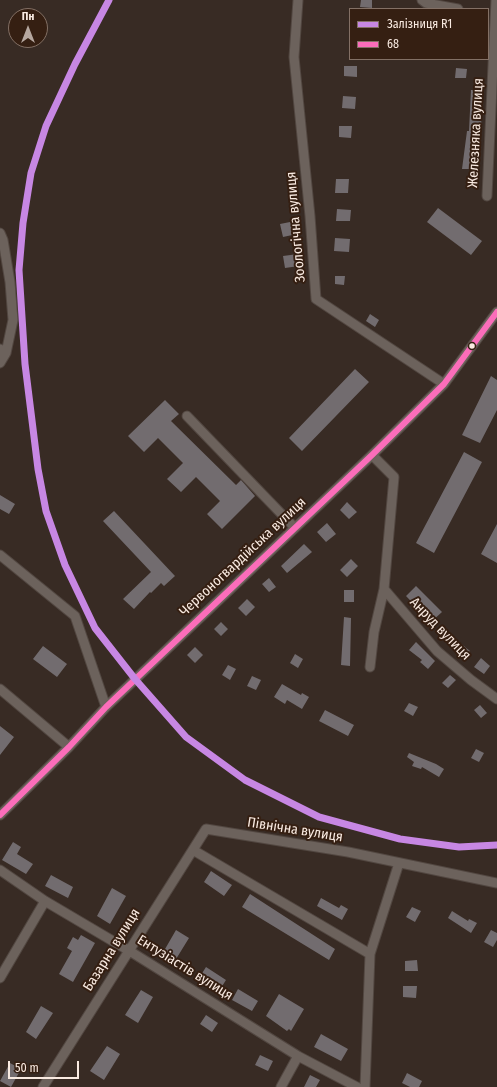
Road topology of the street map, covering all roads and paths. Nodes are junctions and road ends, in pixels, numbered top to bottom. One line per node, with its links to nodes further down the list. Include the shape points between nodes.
1 (298, 0): 12 (street, Зоологічна вулиця, via 294,57 316,299)
2 (422, 0): 4 (street)
3 (496, 0): 5 (street, Железняка вулиця)
4 (453, 8)
5 (492, 16): 6 (street, Железняка вулиця)
6 (496, 56): 7 (street, Железняка вулиця)
7 (487, 196)
8 (0, 233): 10 (street, via 10,282 13,320)
9 (497, 312): 12 (street, Червоногвардійська вулиця)
10 (3, 351): 11 (street)
11 (0, 363)
12 (444, 384): 14 (street, Червоногвардійська вулиця)
13 (187, 416): 15 (street)
14 (372, 455): 15 (street, Червоногвардійська вулиця); 17 (street, via 394,477)
15 (295, 528): 21 (street, Червоногвардійська вулиця)
16 (0, 555): 21 (street, via 75,616)
17 (384, 589): 18 (street, via 374,632); 20 (street, Анруд вулиця, via 438,651)
18 (370, 667)
19 (0, 688): 22 (street)
20 (497, 699)
21 (106, 707): 22 (street, Червоногвардійська вулиця)
22 (69, 747): 23 (street, Червоногвардійська вулиця)
23 (0, 815)
24 (206, 830): 25 (street, Базарна вулиця); 26 (street, Північна вулиця, via 289,842)
25 (193, 850): 30 (street, Базарна вулиця); 31 (street)
26 (399, 863): 28 (street, Північна вулиця); 31 (street)
27 (0, 870): 29 (street, Ентузіастів вулиця)
28 (497, 883)
29 (45, 901): 30 (street, Ентузіастів вулиця); 32 (street)
30 (128, 950): 33 (street, Ентузіастів вулиця); 34 (street, Базарна вулиця)
31 (370, 954): 37 (street)
32 (0, 978)
33 (298, 1056): 35 (street); 36 (street, Ентузіастів вулиця)
34 (43, 1087)
35 (281, 1087)
36 (356, 1087)
37 (365, 1087)

